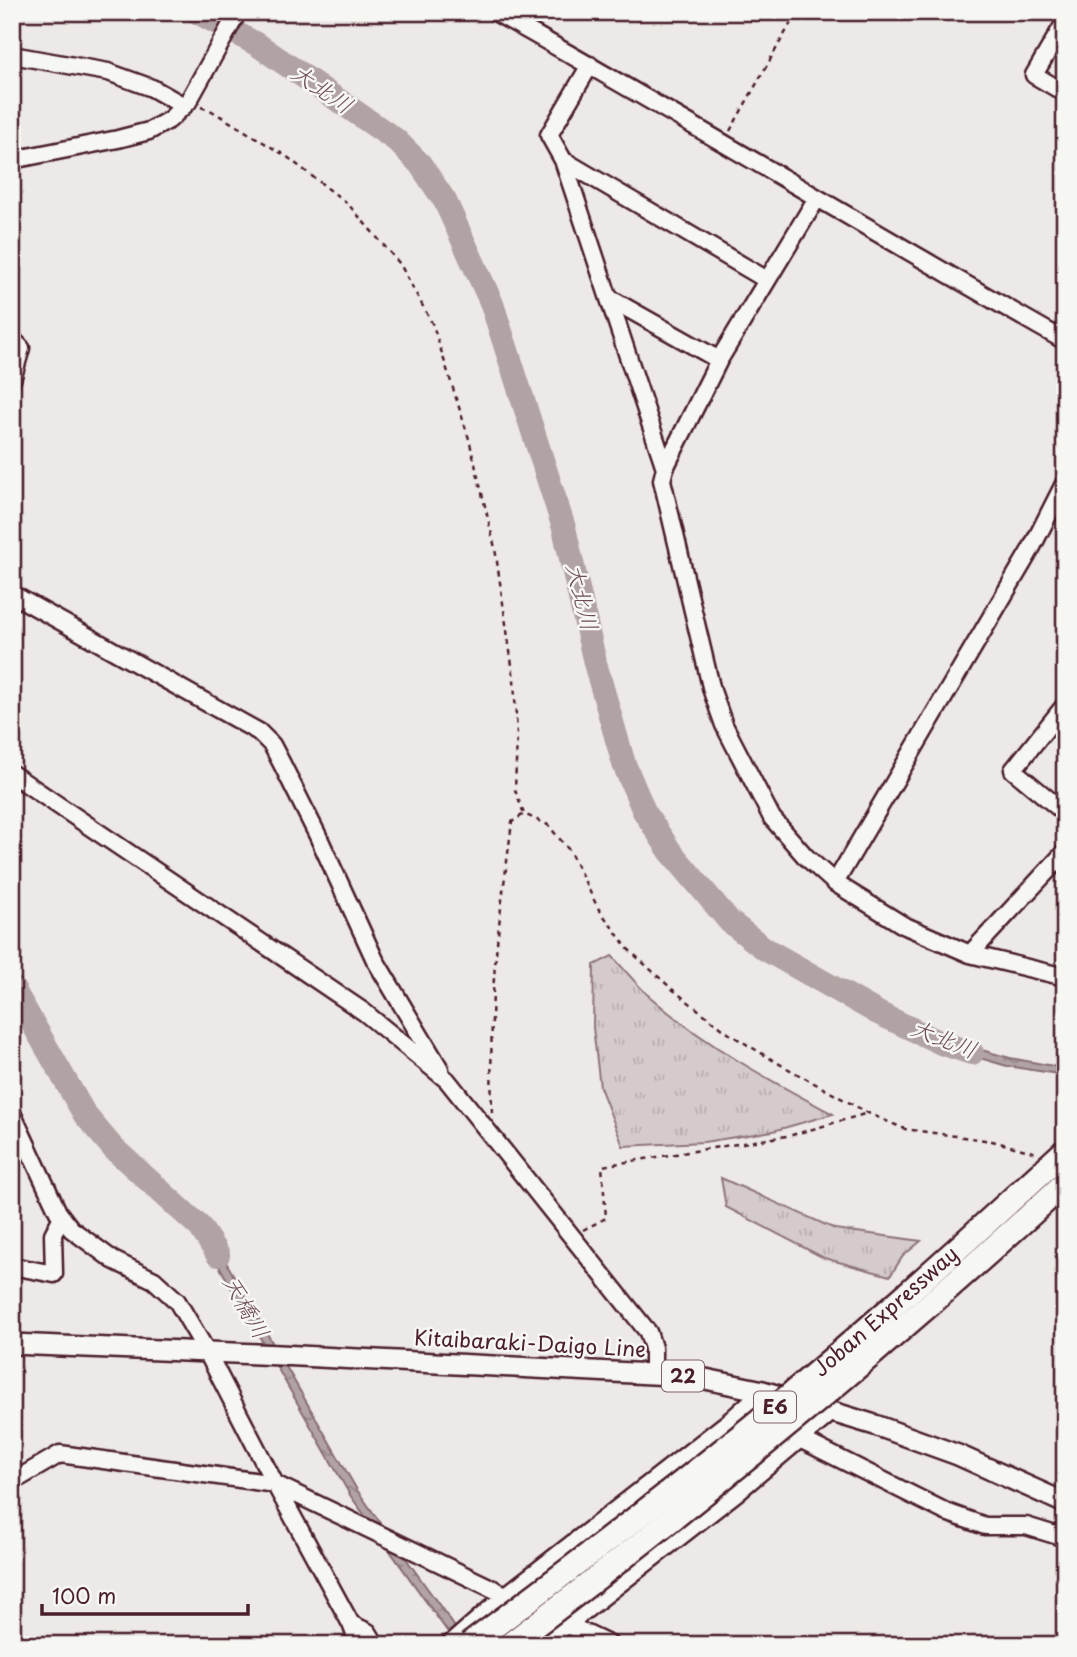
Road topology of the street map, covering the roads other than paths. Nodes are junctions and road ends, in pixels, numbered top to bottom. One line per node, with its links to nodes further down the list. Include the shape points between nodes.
1 (238, 12): 7 (street)
2 (495, 12): 5 (street)
3 (1065, 22): 6 (street, via 1034,75)
4 (12, 55): 7 (street, via 108,72)
5 (590, 65): 9 (street, via 549,135); 10 (street)
6 (1065, 93)
7 (186, 104): 8 (street, via 149,131)
8 (12, 160)
9 (563, 160): 11 (street); 12 (street)
10 (817, 198): 11 (street); 14 (street)
11 (767, 280): 15 (street)
12 (609, 298): 15 (street); 17 (street)
13 (12, 339): 16 (street, via 21,348)
14 (1065, 341)
15 (719, 360): 17 (street)
16 (12, 380)
17 (665, 468): 24 (street, via 665,500 724,725 772,818)
18 (1065, 482): 24 (street, via 1031,549)
19 (12, 594): 27 (street, via 259,732 272,745 375,960)
20 (1065, 705): 22 (street, via 1013,770)
21 (12, 774): 27 (street, via 364,1012)
22 (1065, 813)
23 (1065, 852): 25 (street)
24 (835, 883): 25 (street, via 902,925)
25 (970, 954): 26 (street)
26 (1065, 976)
27 (447, 1080): 35 (street, via 648,1332)
28 (12, 1113): 31 (street)
29 (1065, 1151): 49 (highway, Joban Expressway / E6, bridge, via 946,1261 740,1436)
30 (1065, 1183): 50 (highway, Joban Expressway / E6, bridge, via 754,1454)
31 (62, 1217): 32 (street, via 53,1234 54,1274); 34 (street, via 88,1243 172,1294)
32 (12, 1266)
33 (12, 1344): 34 (main road, Kitaibaraki-Daigo Line / 22)
34 (207, 1352): 35 (main road, Kitaibaraki-Daigo Line / 22); 40 (street)
35 (653, 1373): 36 (main road, Kitaibaraki-Daigo Line / 22)
36 (763, 1391): 37 (main road, Kitaibaraki-Daigo Line / 22); 43 (street)
37 (832, 1412): 38 (street); 41 (main road, Kitaibaraki-Daigo Line / 22, via 957,1455)
38 (800, 1439): 42 (street, via 946,1512 985,1526 1026,1526); 45 (street)
39 (12, 1482): 40 (street, via 60,1454)
40 (275, 1484): 43 (street); 44 (street)
41 (1065, 1503)
42 (1065, 1538)
43 (505, 1596): 45 (street); 48 (street)
44 (351, 1624): 46 (street); 47 (street, via 368,1632)
45 (566, 1624): 51 (street); 52 (street)
46 (359, 1645)
47 (376, 1645)
48 (449, 1645)
49 (469, 1645)
50 (509, 1645)
51 (541, 1645)
52 (610, 1645)

